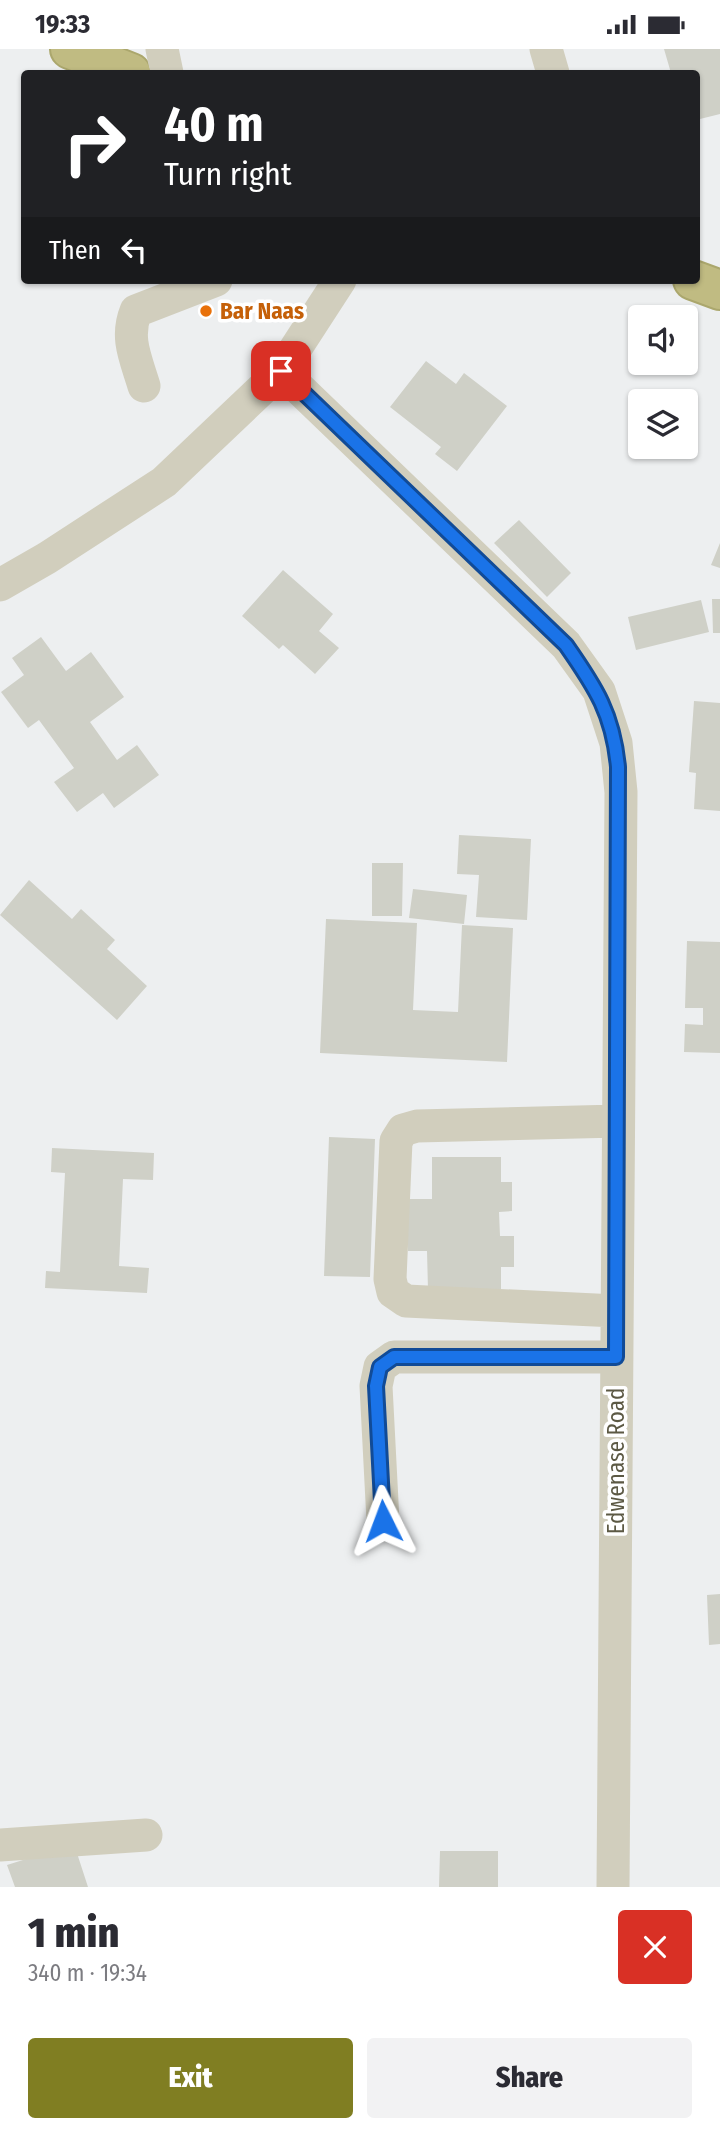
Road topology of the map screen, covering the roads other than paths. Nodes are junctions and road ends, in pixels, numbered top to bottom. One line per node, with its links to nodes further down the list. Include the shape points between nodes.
1 (70, 49): 4 (highway)
2 (162, 49): 5 (street)
3 (546, 49): 6 (street)
4 (123, 70)
5 (166, 70)
6 (552, 70)
7 (700, 283): 10 (highway)
8 (206, 284): 12 (street, via 136,311 130,342)
9 (337, 284): 11 (street)
10 (720, 290)
11 (281, 371): 13 (street, via 164,482); 14 (street, Edwenase Road, via 566,645 598,691 616,743 621,792)
12 (144, 386)
13 (0, 585)
14 (618, 1121): 15 (street, Edwenase Road); 15 (street, via 403,1130 396,1141 390,1279 393,1292 406,1301)
15 (617, 1311): 16 (street, Edwenase Road)
16 (616, 1357): 17 (street, via 394,1357 380,1367 376,1386); 20 (street, Edwenase Road)
17 (383, 1521)
18 (146, 1835): 19 (street)
19 (0, 1845)
20 (613, 1887)

